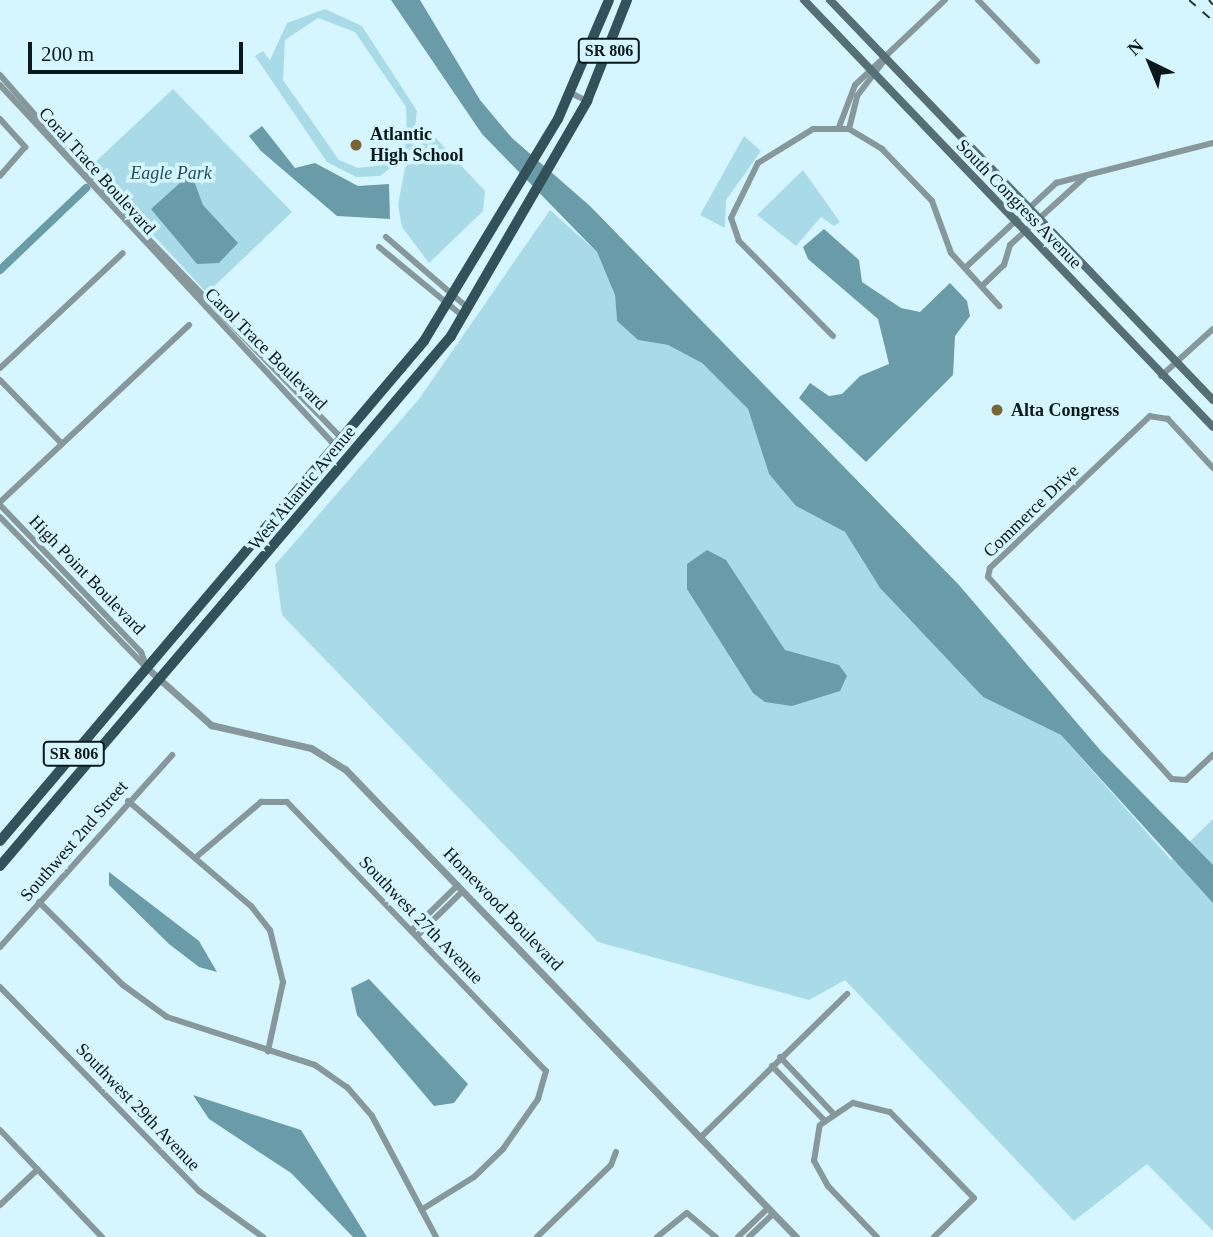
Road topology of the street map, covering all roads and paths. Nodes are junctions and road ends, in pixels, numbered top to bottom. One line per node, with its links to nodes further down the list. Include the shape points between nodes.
1 (609, 0): 12 (main road, West Atlantic Avenue / SR 806)
2 (627, 0): 13 (main road, West Atlantic Avenue / SR 806)
3 (804, 0): 9 (main road, South Congress Avenue)
4 (830, 0): 7 (main road, South Congress Avenue)
5 (945, 0): 7 (street)
6 (978, 0): 8 (street)
7 (885, 57): 9 (street); 20 (main road, South Congress Avenue)
8 (1037, 61)
9 (873, 74): 15 (street, via 850,93); 16 (street, via 857,96); 22 (main road, South Congress Avenue)
10 (0, 75): 28 (street, Coral Trace Boulevard)
11 (0, 85): 29 (street, Coral Trace Boulevard)
12 (571, 93): 13 (street); 31 (main road, West Atlantic Avenue / SR 806)
13 (587, 101): 33 (main road, West Atlantic Avenue / SR 806)
14 (0, 119): 18 (street, via 23,142 22,156)
15 (839, 127): 16 (street); 36 (street, via 813,129 775,148 747,178 731,218 739,241)
16 (849, 129): 27 (street, via 882,149 928,195 951,253)
17 (1213, 143): 19 (street)
18 (0, 176)
19 (1086, 176): 20 (street, via 1056,183); 21 (street)
20 (1027, 207): 21 (main road, South Congress Avenue); 22 (street)
21 (1038, 218): 23 (street); 37 (main road, South Congress Avenue)
22 (1013, 223): 23 (main road, South Congress Avenue); 27 (street)
23 (1023, 233): 30 (street); 39 (main road, South Congress Avenue)
24 (386, 237): 31 (street)
25 (379, 247): 31 (street)
26 (123, 253): 38 (street)
27 (965, 268): 30 (street)
28 (178, 269): 43 (street, Carol Trace Boulevard)
29 (172, 275): 43 (street, Carol Trace Boulevard)
30 (982, 286): 32 (street)
31 (452, 302): 33 (street); 43 (main road, West Atlantic Avenue / SR 806)
32 (999, 306)
33 (467, 313): 46 (main road, West Atlantic Avenue / SR 806)
34 (189, 325): 44 (street, High Point Boulevard)
35 (1213, 329): 37 (street)
36 (833, 336)
37 (1177, 363): 39 (street); 41 (main road, South Congress Avenue)
38 (0, 368)
39 (1161, 376): 42 (main road, South Congress Avenue)
40 (0, 380): 44 (street)
41 (1213, 400)
42 (1213, 428)
43 (339, 442): 46 (main road); 49 (main road, West Atlantic Avenue / SR 806)
44 (62, 444): 47 (street, High Point Boulevard)
45 (1213, 468): 52 (street, Commerce Drive, via 1168,419 1150,416 990,568 988,577 1172,779 1186,780)
46 (334, 475): 50 (main road, West Atlantic Avenue / SR 806)
47 (0, 504): 49 (street, High Point Boulevard, via 141,652)
48 (0, 517): 49 (street, High Point Boulevard)
49 (147, 668): 50 (street, Homewood Boulevard); 54 (main road, West Atlantic Avenue / SR 806)
50 (159, 679): 56 (main road, West Atlantic Avenue / SR 806); 59 (street, Homewood Boulevard, via 197,716 226,732 311,748 335,761)
51 (172, 755): 53 (street, Southwest 2nd Street)
52 (1213, 755)
53 (128, 801): 57 (street); 60 (street, Southwest 2nd Street)
54 (0, 841)
55 (0, 847): 56 (main road)
56 (9, 855): 58 (main road, West Atlantic Avenue / SR 806)
57 (195, 858): 61 (street, Southwest 27th Avenue, via 266,799 292,805); 65 (street, via 251,906 278,948 283,993)
58 (0, 866)
59 (461, 888): 61 (street); 70 (street, Homewood Boulevard)
60 (39, 902): 62 (street, Southwest 2nd Street); 65 (street, via 154,1009 199,1032)
61 (414, 933): 74 (street, Southwest 27th Avenue, via 547,1076 503,1149 465,1184)
62 (0, 947)
63 (0, 987): 77 (street, Southwest 29th Avenue, via 199,1191)
64 (847, 994): 66 (street)
65 (268, 1051): 74 (street, via 324,1071 359,1098)
66 (780, 1057): 67 (street); 68 (street)
67 (772, 1066): 68 (street); 70 (street)
68 (828, 1116): 85 (street, via 813,1146 817,1171); 86 (street, via 860,1102 884,1108 974,1198)
69 (0, 1130): 72 (street)
70 (700, 1138): 75 (street, Homewood Boulevard)
71 (616, 1152): 79 (street, via 611,1166)
72 (38, 1170): 73 (street); 76 (street)
73 (0, 1205)
74 (421, 1210): 78 (street)
75 (771, 1211): 82 (street); 83 (street); 84 (street, Homewood Boulevard)
76 (102, 1237)
77 (263, 1237)
78 (436, 1237)
79 (537, 1237)
80 (657, 1237): 81 (street, via 687,1213)
81 (716, 1237)
82 (738, 1237)
83 (749, 1237)
84 (796, 1237)
85 (877, 1237)
86 (934, 1237)

